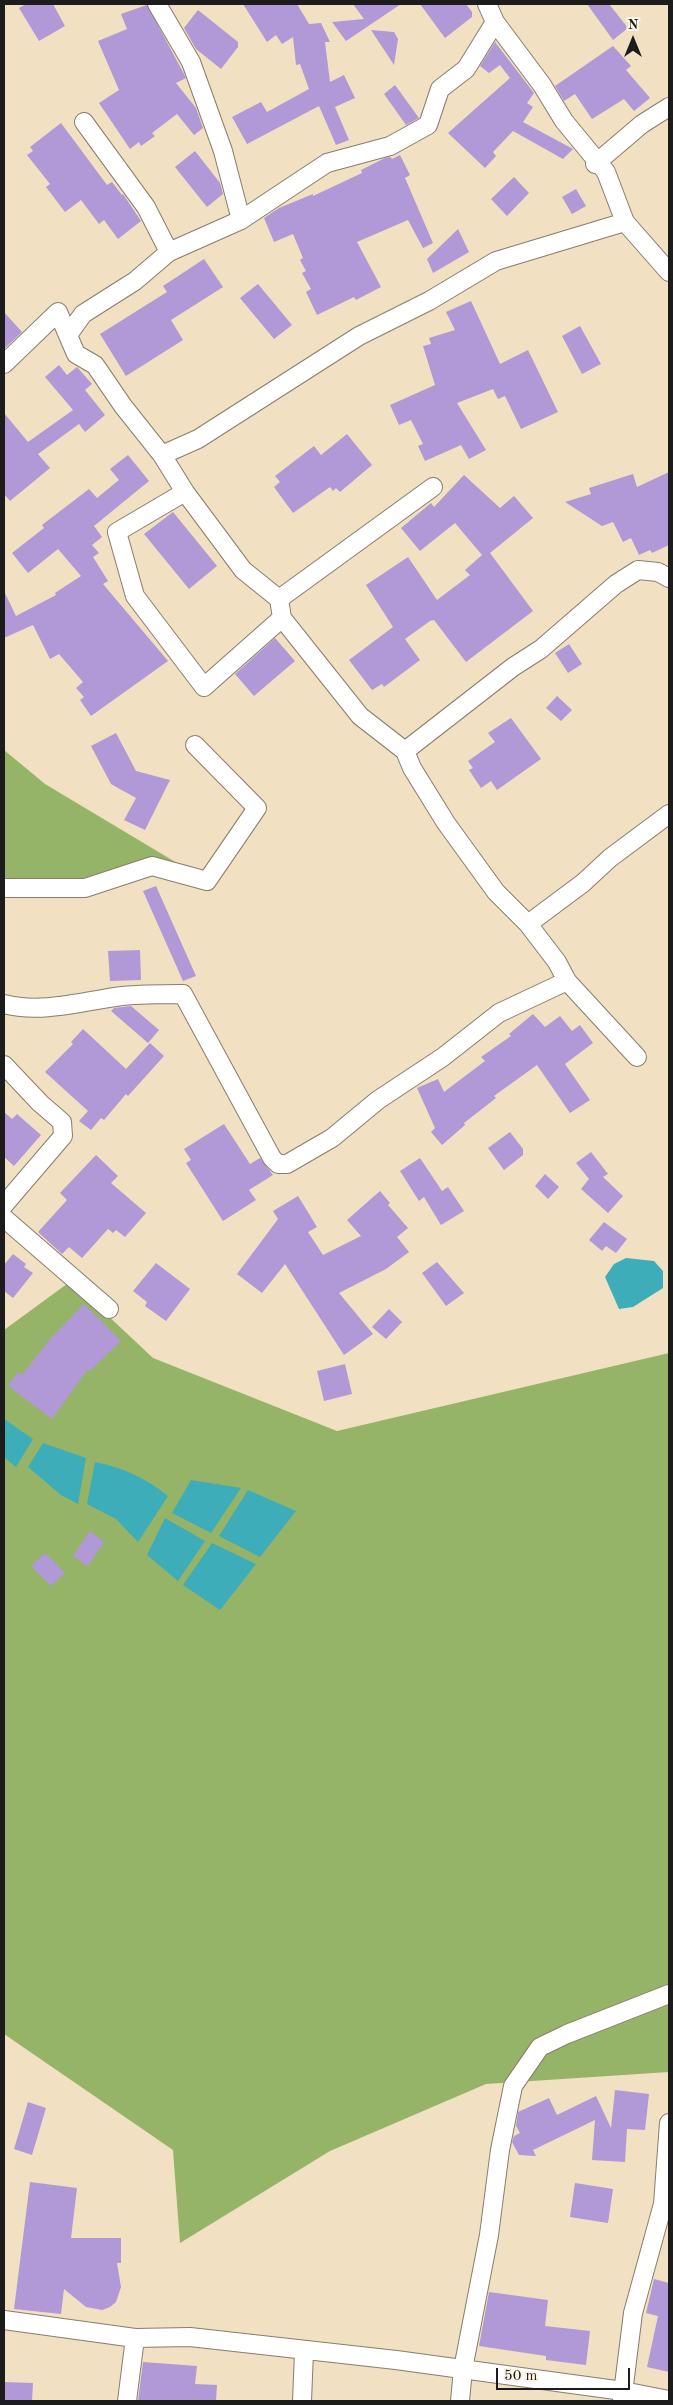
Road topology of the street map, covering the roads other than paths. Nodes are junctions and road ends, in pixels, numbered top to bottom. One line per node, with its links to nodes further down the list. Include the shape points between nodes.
1 (157, 4): 7 (street, via 191,62 223,151)
2 (486, 4): 3 (street)
3 (495, 22): 7 (street, via 466,69 440,89 428,125 390,146 327,163); 8 (street, via 542,85 564,121 606,172)
4 (669, 107): 6 (street, via 642,124)
5 (84, 122): 9 (street, via 146,207)
6 (595, 164)
7 (241, 220): 9 (street)
8 (625, 222): 10 (street); 13 (street, via 496,261 322,358 198,439)
9 (169, 252): 11 (street, via 135,281 83,314)
10 (669, 272)
11 (68, 335): 12 (street, via 58,312); 13 (street, via 76,354 95,365)
12 (4, 364)
13 (162, 455): 15 (street)
14 (433, 487): 17 (street)
15 (185, 492): 17 (street, via 243,570); 18 (street, via 117,532 136,596 204,687)
16 (669, 578): 20 (street, via 658,572 638,570 541,649)
17 (279, 599): 18 (street)
18 (282, 618): 20 (street, via 360,716)
19 (195, 745): 22 (street, via 257,808 207,880 152,866 84,888)
20 (405, 751): 23 (street, via 446,823 496,892)
21 (669, 814): 23 (street)
22 (4, 888)
23 (528, 924): 24 (street)
24 (567, 981): 25 (street, via 500,1013 378,1100 332,1138 287,1164 278,1164 272,1158 183,994 123,996 64,1006 13,1007); 26 (street)
25 (4, 1004)
26 (637, 1058)
27 (4, 1064): 28 (street, via 62,1122 64,1128 63,1136)
28 (4, 1205)
29 (4, 1218): 30 (street)
30 (109, 1309)
31 (669, 1994): 36 (street, via 540,2047 513,2086)
32 (669, 2123): 37 (street, via 662,2204 633,2313)
33 (4, 2320): 34 (street)
34 (135, 2338): 35 (street, via 190,2337); 39 (street)
35 (304, 2352): 36 (street); 40 (street)
36 (463, 2369): 37 (street); 41 (street)
37 (622, 2396): 38 (street)
38 (669, 2400)
39 (127, 2401)
40 (302, 2401)
41 (460, 2401)

